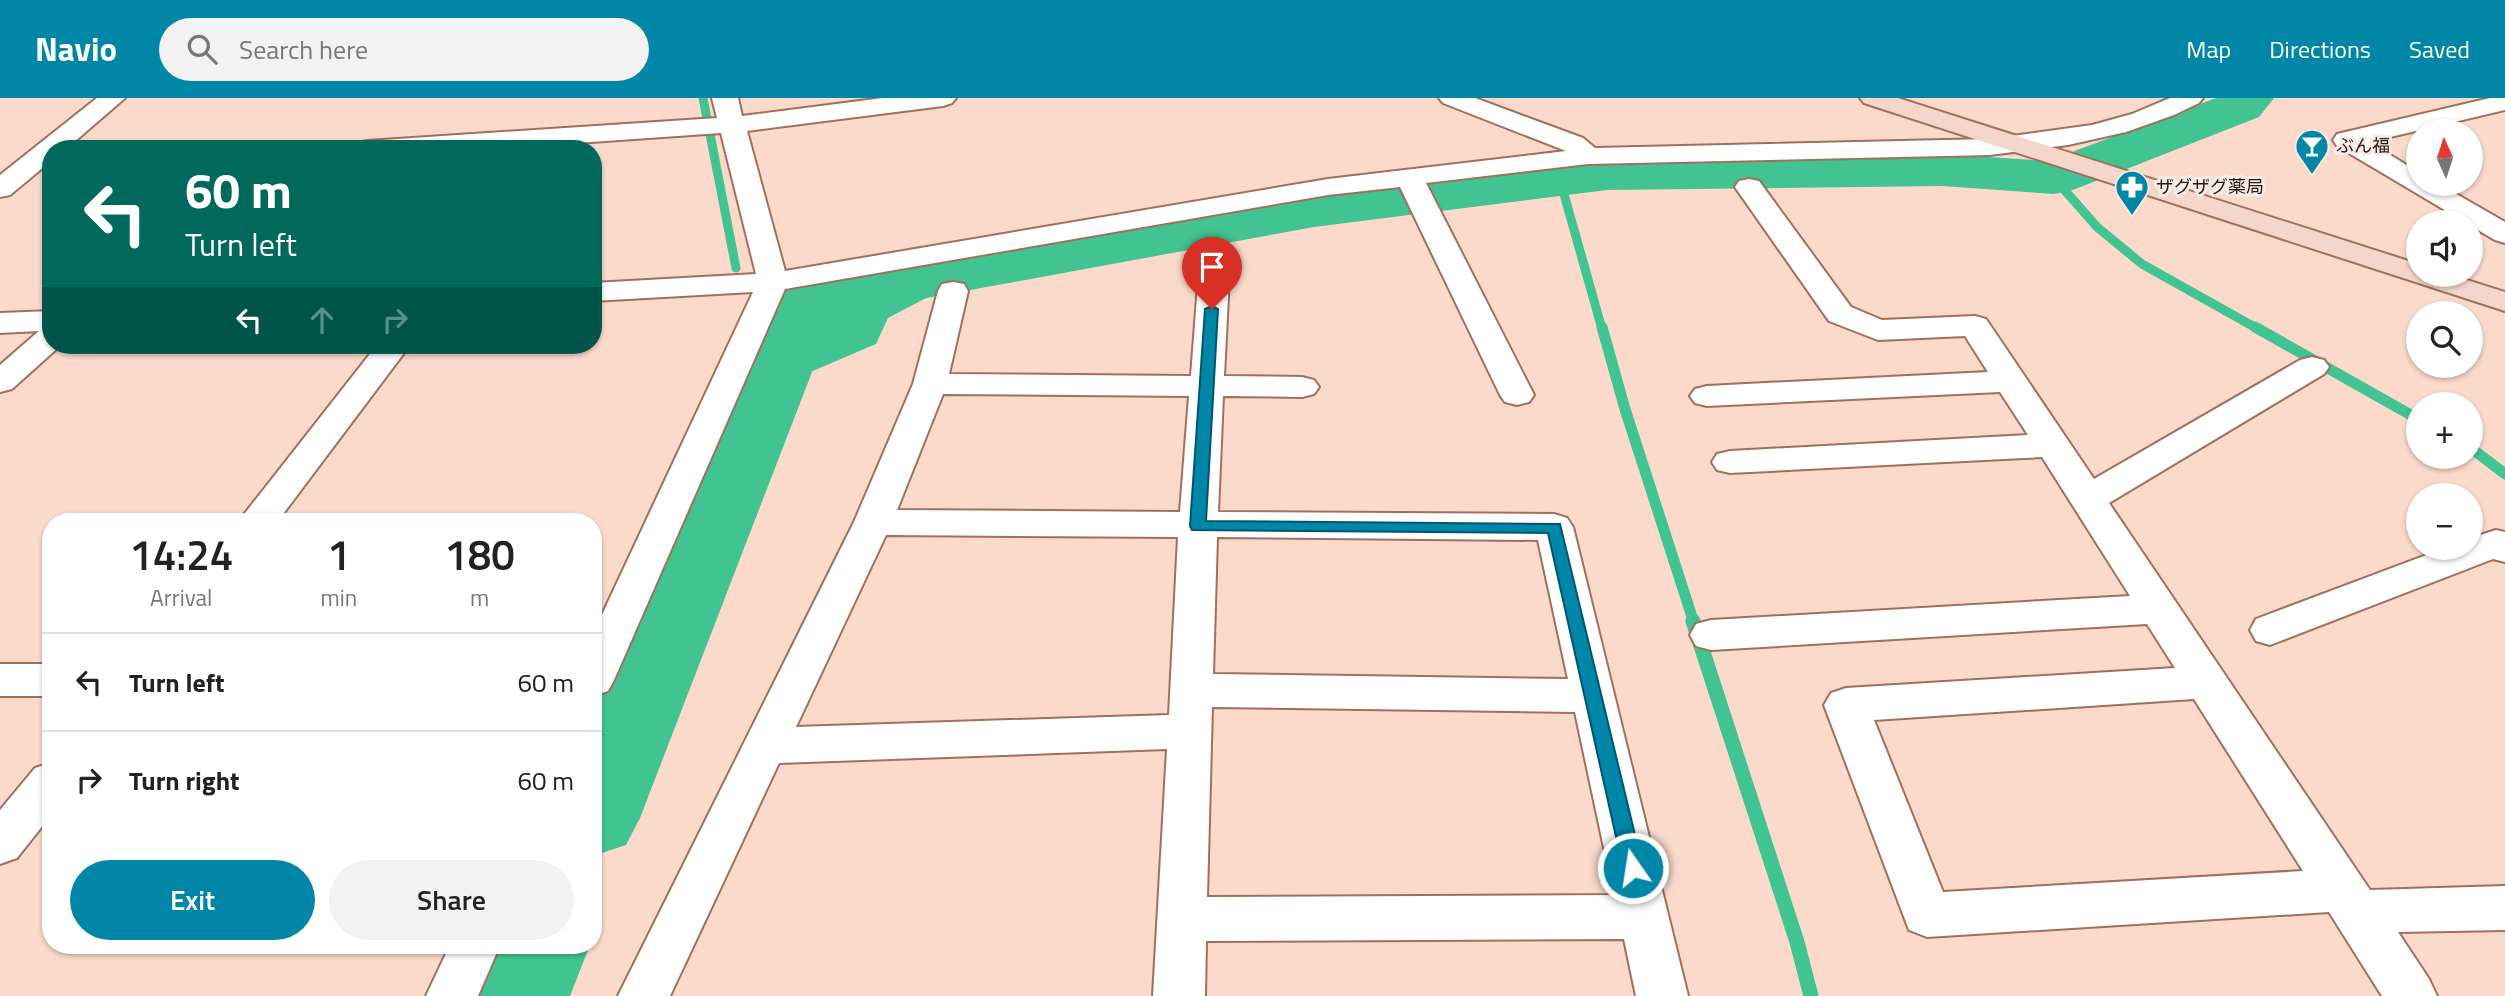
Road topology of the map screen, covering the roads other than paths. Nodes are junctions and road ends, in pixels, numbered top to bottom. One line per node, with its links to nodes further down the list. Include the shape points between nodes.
1 (113, 98): 11 (street)
2 (943, 98): 8 (street)
3 (1452, 98): 16 (street, via 1574,144)
4 (1873, 98): 13 (street)
5 (1917, 98): 14 (street)
6 (2187, 99): 14 (street, via 2095,134)
7 (2505, 102): 9 (street)
8 (719, 119): 12 (street); 30 (street)
9 (2434, 119)
10 (2406, 126): 20 (street, via 2346,140)
11 (61, 140)
12 (473, 140)
13 (2016, 144): 14 (street); 16 (street)
14 (2068, 151): 19 (street)
15 (42, 156): 18 (street)
16 (1587, 156): 23 (street)
17 (42, 171): 18 (street)
18 (22, 172): 22 (street)
19 (2133, 174): 26 (street); 28 (street)
20 (2406, 175)
21 (1749, 187): 41 (street, via 1840,314 1878,330 1975,326)
22 (0, 189)
23 (1417, 192): 30 (street, via 1328,187); 46 (street)
24 (2441, 196): 25 (street)
25 (2505, 234)
26 (2406, 254)
27 (1215, 258): 44 (street)
28 (2406, 269)
29 (2483, 277): 31 (street)
30 (772, 282): 33 (street); 58 (street)
31 (2505, 284)
32 (2459, 287): 35 (street)
33 (602, 291)
34 (953, 291): 43 (street)
35 (2505, 302)
36 (42, 321): 37 (street)
37 (0, 323)
38 (42, 345): 42 (street)
39 (387, 354): 51 (street)
40 (2312, 367): 50 (street)
41 (2010, 381): 47 (street); 48 (street)
42 (0, 382)
43 (930, 384): 44 (street); 52 (street)
44 (1207, 387): 45 (street); 53 (street)
45 (1302, 387)
46 (1517, 396)
47 (1707, 396)
48 (2052, 445): 49 (street); 50 (street)
49 (1730, 462)
50 (2088, 499): 55 (street)
51 (264, 513)
52 (873, 522): 53 (street); 64 (street)
53 (1198, 526): 62 (street, via 1554,527); 63 (street)
54 (2505, 550): 56 (street, via 2496,543)
55 (2159, 609): 57 (street); 61 (street)
56 (2270, 630)
57 (1712, 635)
58 (602, 658)
59 (0, 680): 60 (street)
60 (42, 680)
61 (2207, 682): 67 (street); 67 (street, via 1846,705 1927,915)
62 (1593, 696): 63 (street); 69 (street)
63 (1190, 710): 64 (street); 70 (street)
64 (765, 746): 73 (street)
65 (42, 792): 66 (street)
66 (0, 844)
67 (2349, 901): 68 (street); 76 (street)
68 (2505, 908)
69 (1644, 917): 70 (street); 75 (street)
70 (1182, 919): 74 (street)
71 (471, 954): 72 (street)
72 (452, 996)
73 (644, 996)
74 (1178, 996)
75 (1662, 996)
76 (2411, 996)

